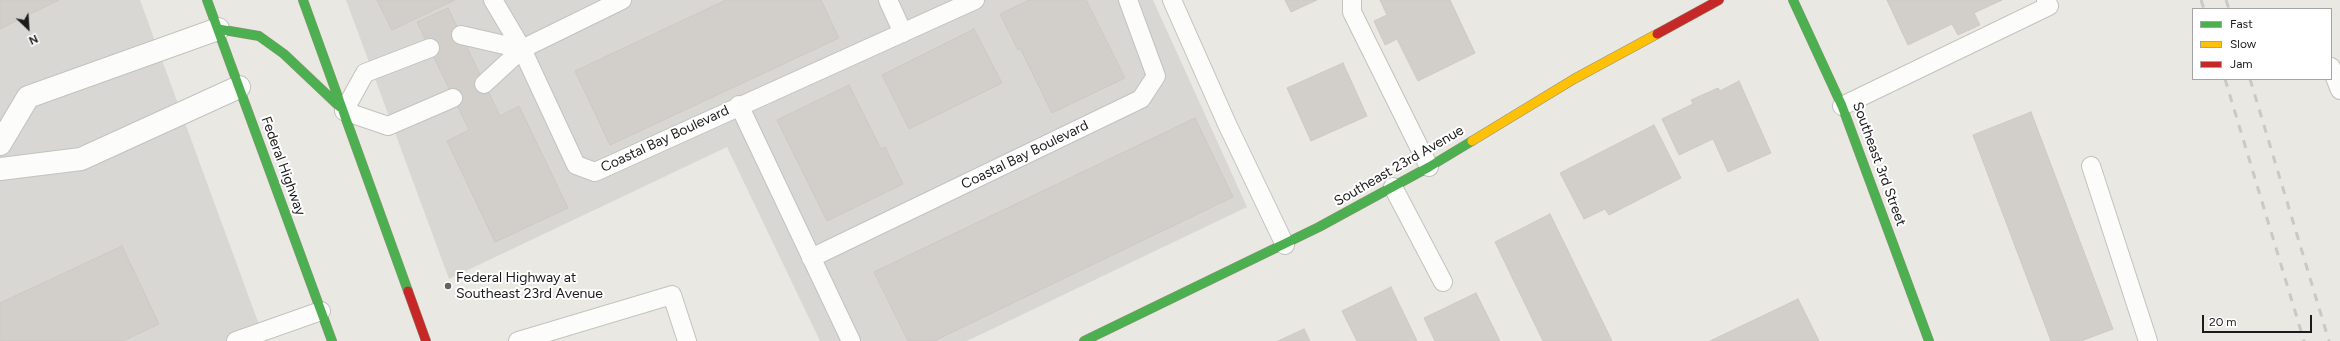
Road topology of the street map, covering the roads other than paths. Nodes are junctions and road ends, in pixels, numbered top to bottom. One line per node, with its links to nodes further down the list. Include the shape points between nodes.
1 (207, 0): 13 (street, Federal Highway)
2 (303, 0): 25 (street)
3 (493, 0): 17 (lane, Coastal Bay Boulevard)
4 (622, 0): 17 (lane)
5 (888, 0): 14 (lane)
6 (975, 0): 14 (lane, Coastal Bay Boulevard)
7 (1128, 0): 32 (lane, Coastal Bay Boulevard, via 1156,76 1141,99)
8 (1352, 0): 28 (lane, via 1352,12)
9 (1720, 0): 28 (street, Southeast 23rd Avenue, via 1574,78)
10 (1793, 0): 24 (street, Southeast 3rd Street)
11 (2046, 0): 24 (lane, via 2049,6)
12 (1174, 6): 31 (lane)
13 (218, 29): 20 (street, Federal Highway); 25 (street, via 259,36 284,54); 26 (street, via 28,97)
14 (903, 33): 23 (lane, Coastal Bay Boulevard)
15 (461, 36): 17 (lane)
16 (430, 48): 25 (lane, via 365,73)
17 (522, 49): 19 (lane); 23 (lane, Coastal Bay Boulevard, via 576,165 595,172)
18 (2332, 70): 21 (lane)
19 (484, 84)
20 (239, 87): 29 (street, via 81,159); 34 (street, Federal Highway)
21 (2340, 90)
22 (453, 98): 25 (lane, via 388,126)
23 (739, 105): 32 (lane, Coastal Bay Boulevard)
24 (1842, 106): 42 (street, Southeast 3rd Street)
25 (344, 111): 37 (street)
26 (0, 144)
27 (2091, 166): 43 (lane)
28 (1429, 167): 30 (street, Southeast 23rd Avenue)
29 (0, 169)
30 (1393, 187): 31 (street, Southeast 23rd Avenue); 33 (lane)
31 (1285, 245): 41 (street, Southeast 23rd Avenue)
32 (811, 258): 40 (lane, Coastal Bay Boulevard)
33 (1443, 282)
34 (322, 311): 35 (lane); 36 (street, Federal Highway)
35 (236, 341)
36 (332, 341)
37 (426, 341)
38 (518, 341): 39 (lane, via 672,295)
39 (687, 341)
40 (850, 341)
41 (1084, 341)
42 (1929, 341)
43 (2148, 341)

